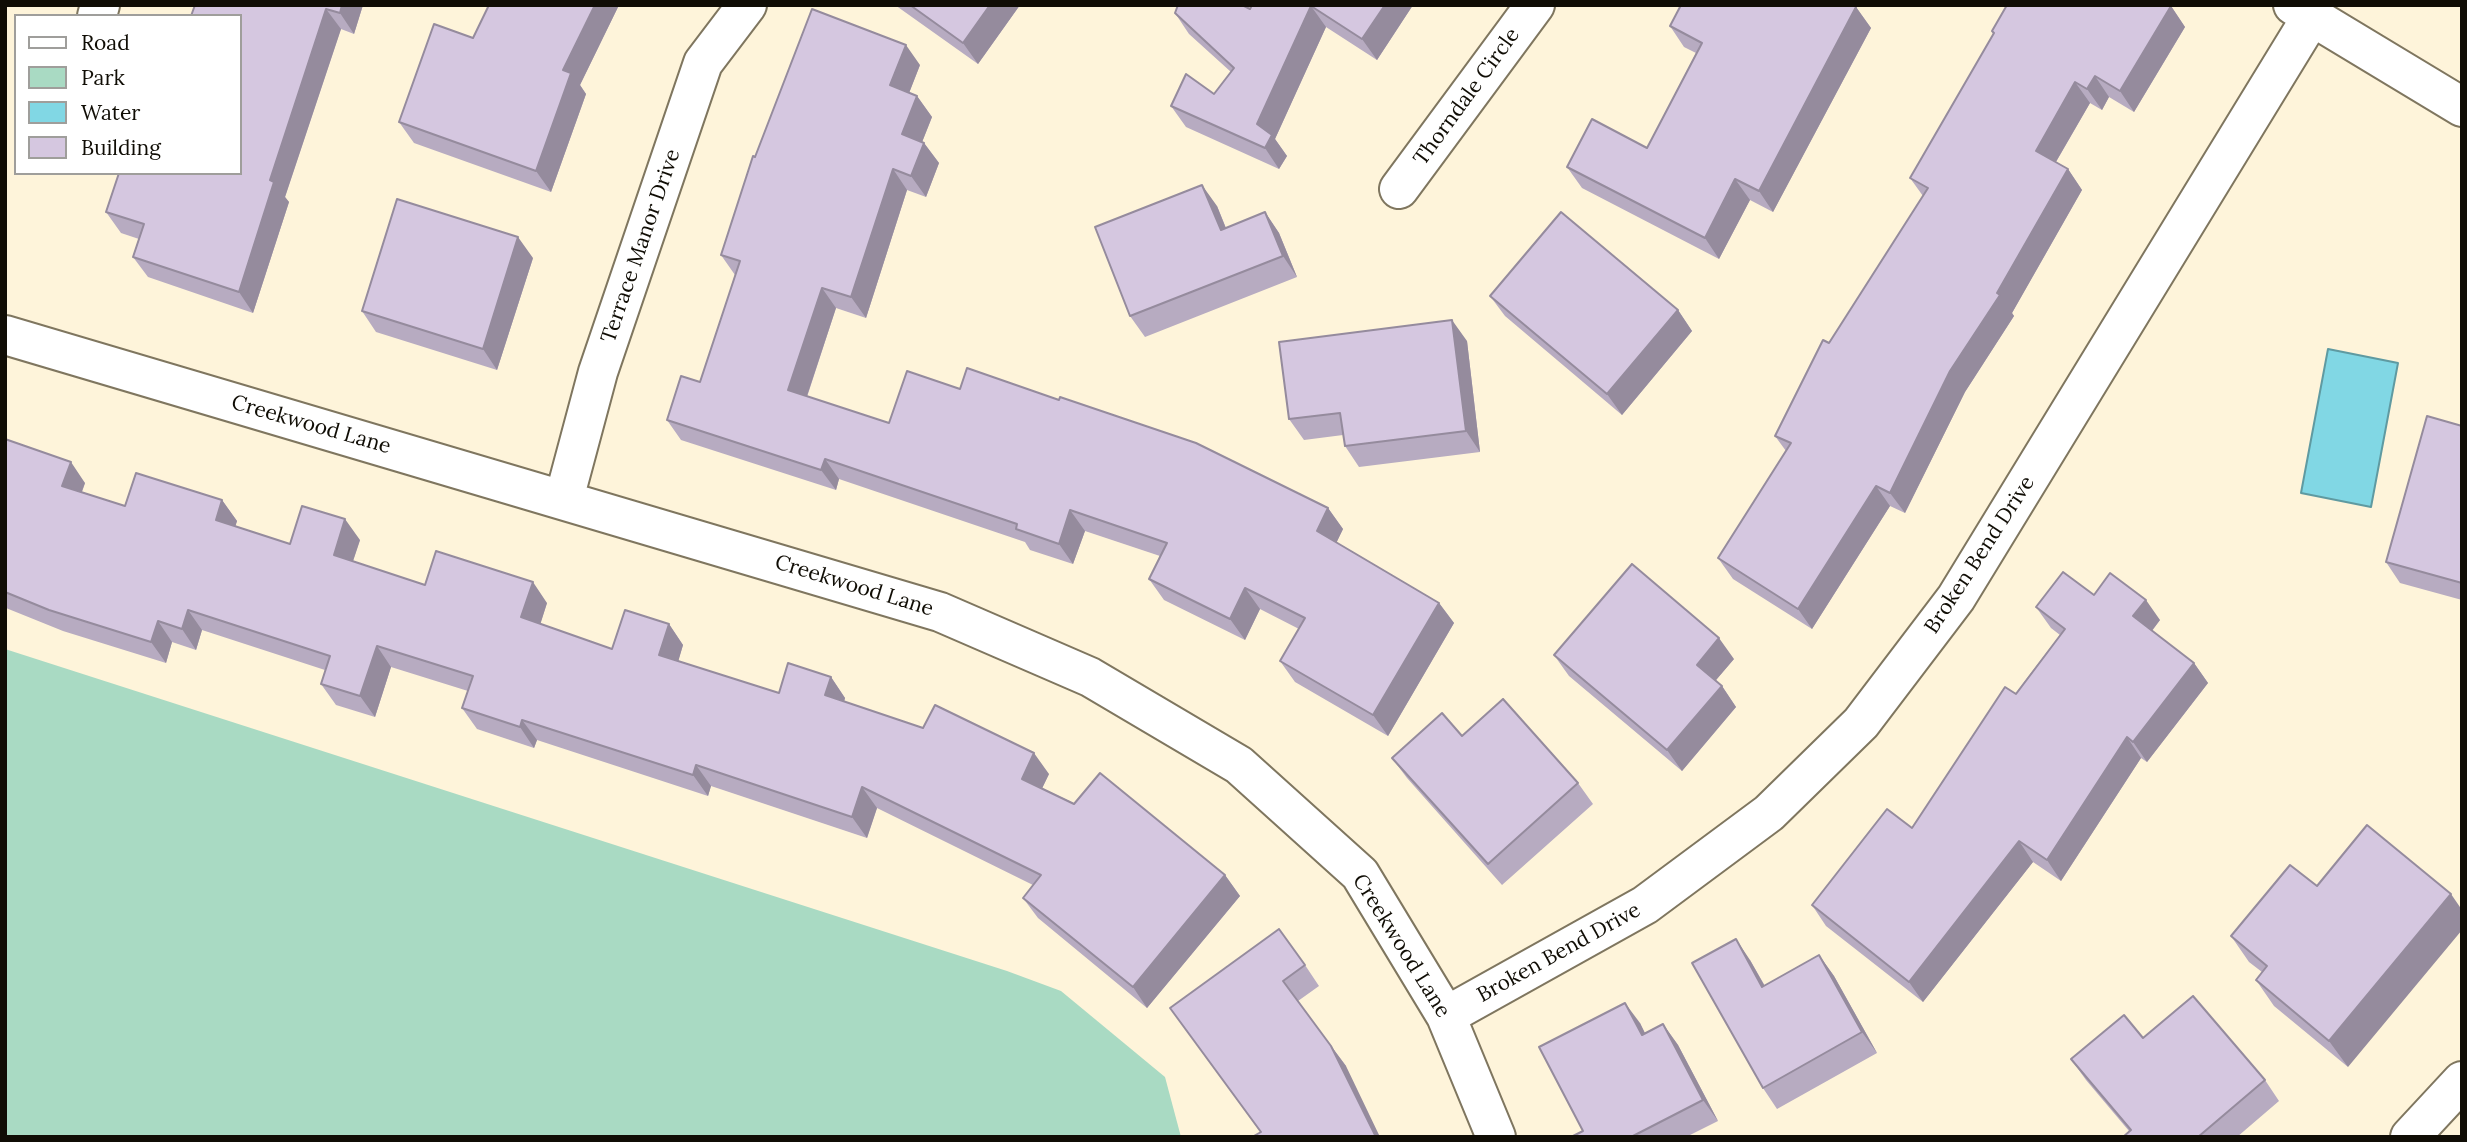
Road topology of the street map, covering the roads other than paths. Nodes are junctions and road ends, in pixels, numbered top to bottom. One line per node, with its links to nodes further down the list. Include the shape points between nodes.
1 (747, 5): 7 (street, Terrace Manor Drive, via 703,63 598,372)
2 (1535, 5): 5 (street, Thorndale Circle)
3 (2303, 10): 4 (street); 8 (street, Broken Bend Drive, via 1956,598 1861,723 1769,813 1645,905)
4 (2462, 107)
5 (1399, 189)
6 (5, 335): 7 (street, Creekwood Lane)
7 (564, 499): 8 (street, Creekwood Lane, via 940,612 1090,677 1239,765 1360,874)
8 (1446, 1016): 10 (street, Creekwood Lane)
9 (2462, 1081): 11 (street)
10 (1496, 1137)
11 (2410, 1137)

